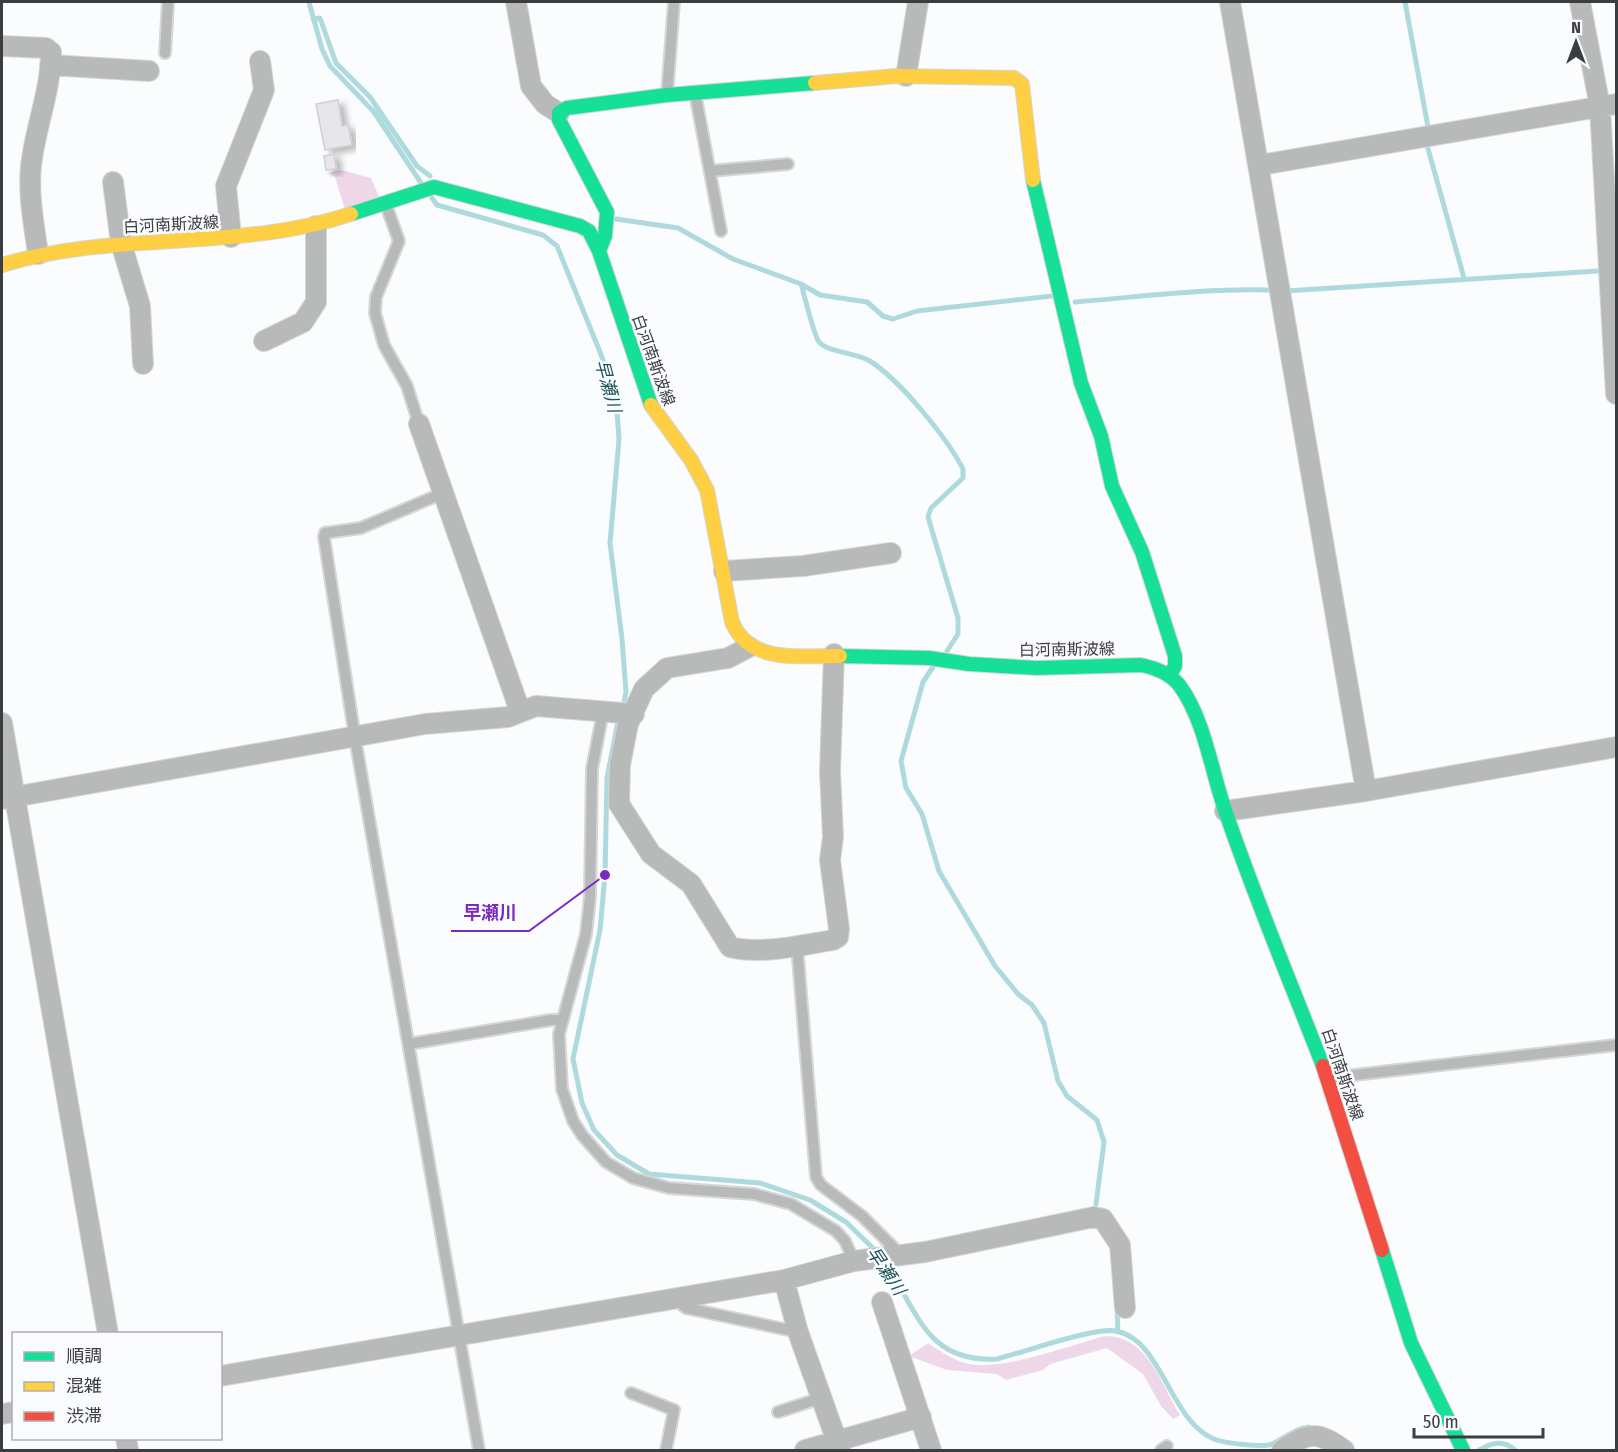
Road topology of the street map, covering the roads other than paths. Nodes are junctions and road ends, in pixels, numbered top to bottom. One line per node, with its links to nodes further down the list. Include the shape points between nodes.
1 (168, 2): 8 (lane)
2 (516, 2): 16 (street, via 531,86 545,104)
3 (674, 2): 14 (lane)
4 (918, 2): 12 (street)
5 (1230, 2): 18 (street)
6 (1580, 2): 15 (street)
7 (2, 46): 10 (street, via 46,48 51,52)
8 (165, 53)
9 (260, 61): 24 (street, via 264,90 226,186)
10 (50, 65): 11 (street); 27 (street, via 31,165 30,196)
11 (149, 71)
12 (906, 76): 13 (street); 38 (street, via 1003,76 1022,84 1034,189 1081,383 1101,435 1113,486 1142,552 1175,656)
13 (695, 93): 14 (street); 19 (lane)
14 (667, 95): 16 (street, via 567,108)
15 (1608, 106): 18 (street); 31 (street)
16 (559, 113): 26 (street, via 559,120 607,212)
17 (788, 165): 19 (lane)
18 (1260, 165): 44 (street)
19 (710, 171): 23 (lane)
20 (114, 182): 25 (street)
21 (386, 205): 22 (street, 白河南斯波線); 26 (street, 白河南斯波線, via 434,187 580,226 589,231); 32 (lane, via 399,241 376,297 375,313 384,345 407,386)
22 (316, 226): 24 (street, 白河南斯波線); 29 (street, via 316,302 303,322)
23 (721, 231)
24 (231, 237): 25 (street, 白河南斯波線)
25 (121, 243): 27 (street, 白河南斯波線); 30 (street, via 140,306)
26 (599, 250): 35 (street, 白河南斯波線, via 653,411 691,460 707,490)
27 (38, 254): 28 (street, 白河南斯波線)
28 (2, 265)
29 (264, 341)
30 (143, 364)
31 (1617, 394)
32 (419, 424): 33 (street)
33 (443, 494): 39 (street); 42 (lane, via 361,528 325,533)
34 (891, 553): 35 (street, via 803,566)
35 (724, 571): 36 (street, 白河南斯波線, via 732,622 738,638)
36 (748, 647): 37 (street, 白河南斯波線, via 766,654); 40 (street, via 728,658 667,668)
37 (834, 654): 38 (street, 白河南斯波線, via 1037,668 1141,665 1157,668); 47 (street, via 830,860 838,937)
38 (1169, 676): 46 (street, 白河南斯波線, via 1194,711)
39 (520, 711): 40 (street, via 536,706); 42 (street, via 508,717 425,724)
40 (619, 713): 47 (street, via 628,724 620,765 619,804 651,854 691,884 730,946 740,950); 48 (lane, via 592,769 590,897 585,934)
41 (2, 723): 45 (street)
42 (355, 738): 45 (street); 49 (lane)
43 (1617, 747): 44 (street)
44 (1366, 791): 46 (street)
45 (8, 798): 58 (street)
46 (1225, 811): 51 (street, 白河南斯波線)
47 (797, 946): 52 (lane, via 816,1177 862,1216)
48 (563, 1020): 49 (lane); 53 (lane, via 559,1034 562,1089 573,1121 606,1162 633,1178 658,1186 754,1194 791,1204 836,1231)
49 (409, 1044): 60 (lane)
50 (1617, 1045): 51 (lane)
51 (1328, 1078): 67 (street, 白河南斯波線, via 1411,1343)
52 (896, 1256): 53 (street); 57 (street, via 1094,1217 1103,1219 1120,1245)
53 (860, 1260): 54 (street)
54 (784, 1280): 55 (street); 59 (street)
55 (675, 1299): 59 (lane, via 686,1308); 60 (street)
56 (882, 1302): 65 (street)
57 (1125, 1308)
58 (108, 1332)
59 (798, 1332): 63 (street)
60 (459, 1335): 61 (street); 68 (lane)
61 (222, 1376)
62 (631, 1393): 69 (lane, via 674,1410)
63 (821, 1398): 64 (lane); 66 (street)
64 (778, 1412)
65 (921, 1417): 66 (street); 71 (street)
66 (838, 1446): 70 (street)
67 (1461, 1449)
68 (479, 1450)
69 (666, 1450)
70 (805, 1450)
71 (931, 1450)
72 (1282, 1450): 73 (street, via 1300,1438 1317,1435)
73 (1344, 1450)

